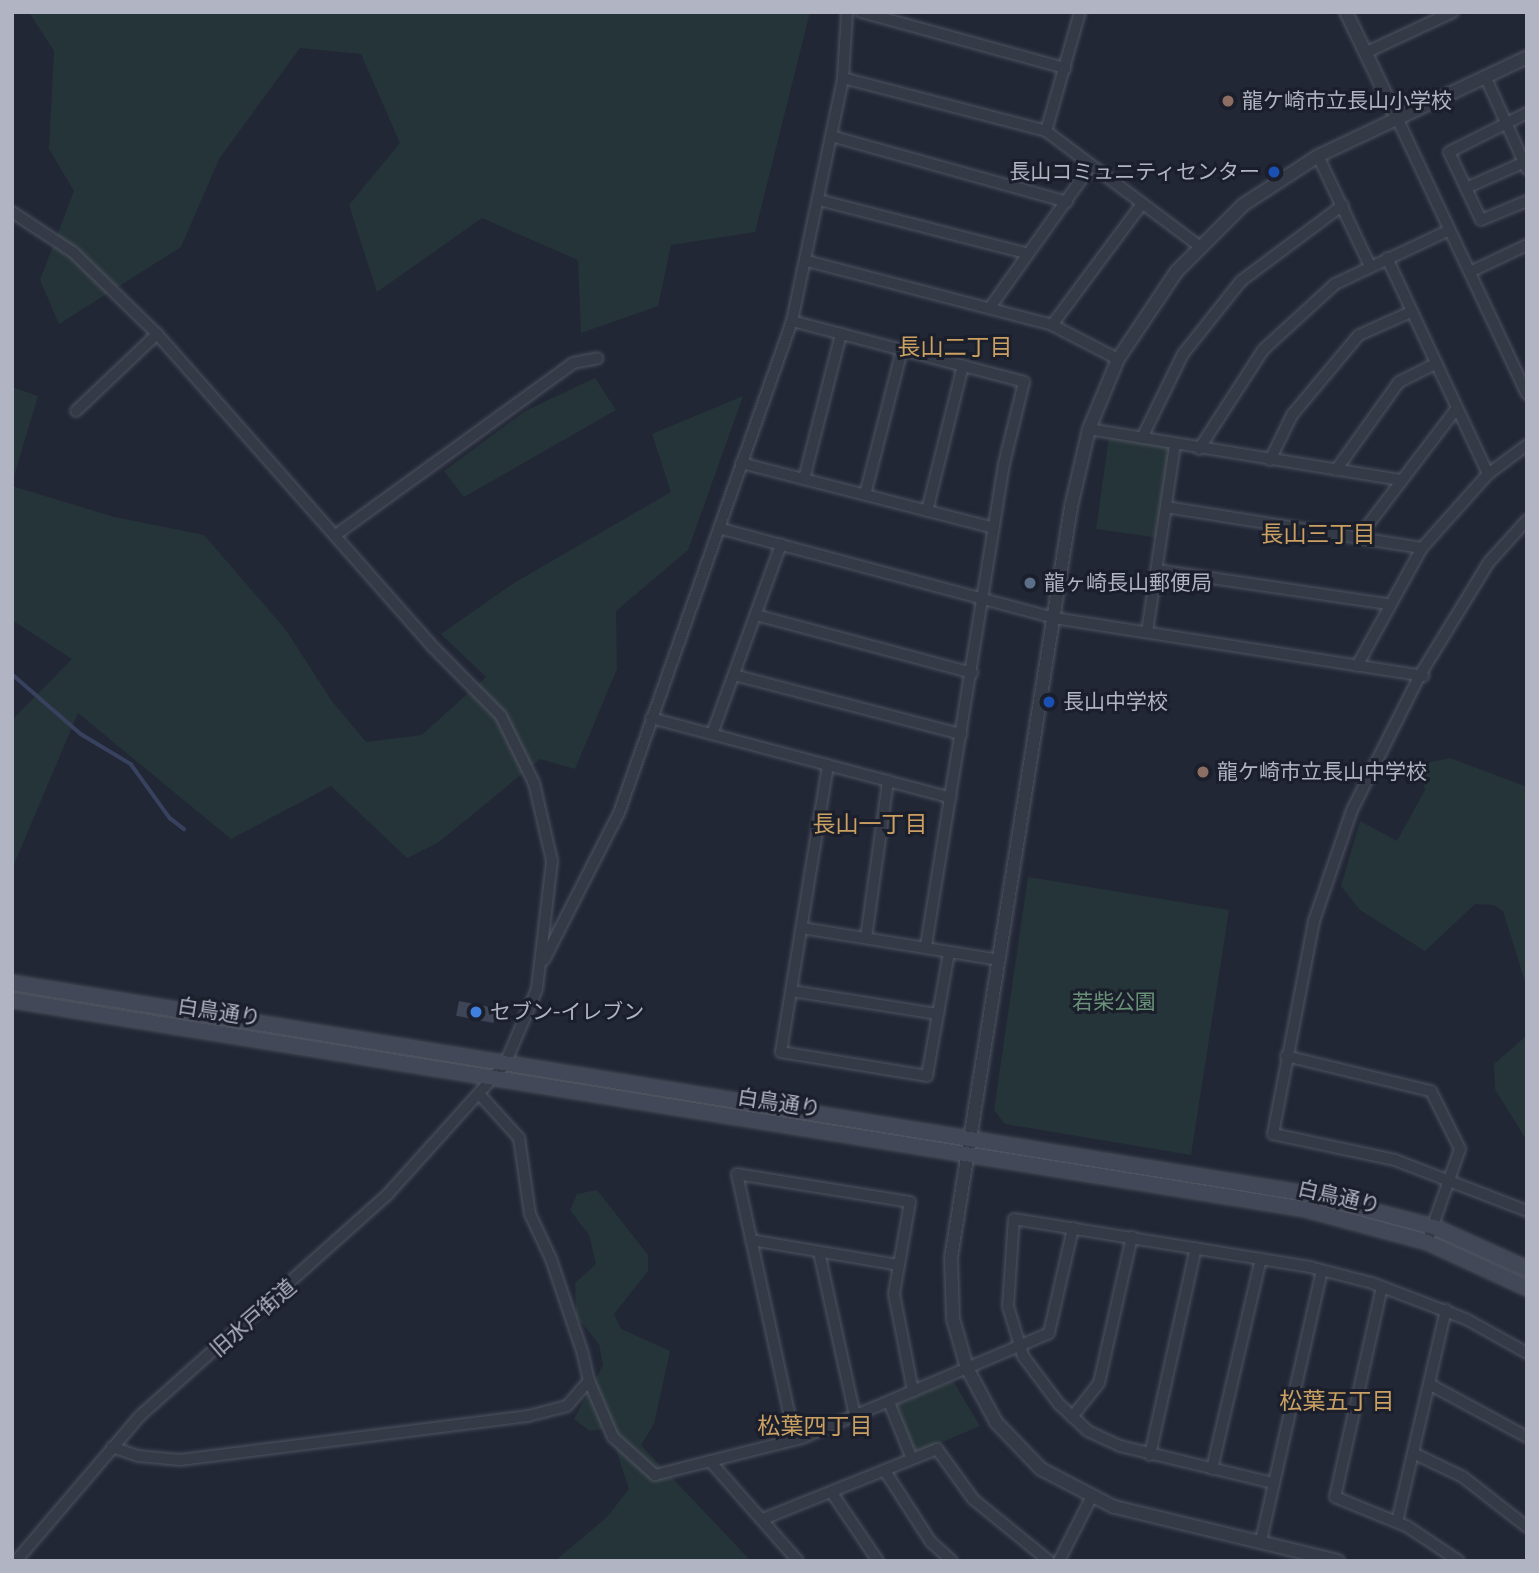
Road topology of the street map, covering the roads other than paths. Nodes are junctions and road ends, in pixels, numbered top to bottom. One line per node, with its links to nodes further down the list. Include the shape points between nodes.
1 (847, 12): 12 (street)
2 (861, 12): 10 (street)
3 (1080, 12): 10 (street)
4 (1346, 12): 8 (street)
5 (1424, 12): 7 (street)
6 (1453, 12): 7 (street)
7 (1429, 23): 8 (street)
8 (1365, 53): 14 (street)
9 (1527, 57): 11 (street)
10 (1065, 68): 16 (street)
11 (1485, 76): 14 (street); 15 (street)
12 (843, 78): 16 (street); 17 (street)
13 (1527, 113): 15 (street)
14 (1397, 118): 18 (street); 28 (street)
15 (1506, 123): 19 (street); 21 (street, via 1449,152)
16 (1046, 131): 20 (street)
17 (831, 136): 22 (street); 24 (street)
18 (1318, 156): 26 (street); 30 (street, via 1244,205)
19 (1526, 164): 21 (street)
20 (1091, 166): 24 (street); 25 (street)
21 (1466, 188): 23 (street, via 1481,220)
22 (819, 200): 31 (street); 33 (street)
23 (1527, 201)
24 (1067, 202): 31 (street)
25 (1142, 204): 30 (street); 39 (street)
26 (1343, 205): 34 (street); 51 (street, via 1241,281 1183,354)
27 (12, 212): 40 (street, via 73,252)
28 (1448, 230): 32 (street); 35 (street)
29 (1527, 245): 35 (street)
30 (1199, 246): 44 (street, via 1140,320)
31 (1027, 253): 36 (street)
32 (1387, 258): 34 (street); 37 (street)
33 (807, 261): 36 (street); 38 (street)
34 (1370, 266): 54 (street, via 1335,284 1263,350)
35 (1469, 272): 47 (street)
36 (991, 306): 39 (street)
37 (1411, 312): 45 (street); 55 (street, via 1359,335 1292,415)
38 (792, 321): 41 (street); 56 (street)
39 (1052, 325): 44 (street)
40 (157, 334): 49 (street); 67 (street)
41 (841, 334): 42 (street); 59 (street)
42 (902, 349): 46 (street); 61 (street)
43 (598, 358): 67 (street, via 573,363)
44 (1118, 359): 50 (street)
45 (1437, 363): 48 (street); 57 (street, via 1399,382)
46 (962, 366): 63 (street); 65 (street, via 1024,382)
47 (1527, 394)
48 (1457, 408): 58 (street); 60 (street)
49 (76, 411)
50 (1090, 429): 51 (street); 75 (street)
51 (1142, 438): 52 (street)
52 (1175, 444): 54 (street); 62 (street)
53 (1527, 446): 58 (street)
54 (1199, 449): 55 (street)
55 (1270, 460): 57 (street)
56 (741, 463): 59 (street); 66 (street)
57 (1336, 470): 60 (street)
58 (1488, 474): 70 (street)
59 (804, 479): 61 (street)
60 (1402, 480): 68 (street)
61 (865, 495): 63 (street)
62 (1166, 507): 68 (street); 71 (street)
63 (927, 511): 65 (street)
64 (1527, 520): 80 (street, via 1489,562)
65 (994, 528): 72 (street)
66 (722, 529): 69 (street); 81 (street)
67 (337, 534): 92 (street, via 433,647 501,716 523,754 552,861)
68 (1359, 538): 70 (street)
69 (781, 544): 72 (street); 74 (street)
70 (1422, 548): 73 (street)
71 (1157, 570): 73 (street); 76 (street)
72 (984, 600): 75 (street); 78 (street)
73 (1387, 604): 77 (street)
74 (755, 615): 78 (street); 79 (street)
75 (1054, 618): 76 (street); 91 (street)
76 (1147, 632): 77 (street)
77 (1357, 666): 80 (street)
78 (972, 673): 83 (street)
79 (734, 675): 82 (street); 83 (street)
80 (1422, 676): 97 (street, via 1374,760 1339,842 1314,921)
81 (651, 718): 82 (street); 92 (street, via 619,813)
82 (712, 734): 84 (street)
83 (961, 734): 86 (street)
84 (828, 765): 85 (street); 87 (street)
85 (888, 781): 86 (street); 88 (street)
86 (951, 798): 89 (street)
87 (802, 928): 88 (street); 94 (street)
88 (866, 938): 89 (street)
89 (926, 948): 90 (street)
90 (949, 952): 91 (street); 96 (street)
91 (999, 960): 101 (street)
92 (541, 967): 98 (street, 旧水戸街道, via 520,1036)
93 (12, 983): 98 (main road, 白鳥通り)
94 (792, 990): 96 (street); 96 (street, via 781,1052 928,1076)
95 (12, 1000): 99 (main road, 白鳥通り)
96 (938, 1014)
97 (1286, 1056): 103 (street, via 1431,1091 1460,1149); 103 (street, via 1273,1134 1354,1149)
98 (505, 1064): 99 (street, 旧水戸街道); 101 (main road, 白鳥通り)
99 (494, 1078): 100 (street, 旧水戸街道); 102 (main road, 白鳥通り)
100 (480, 1095): 122 (street, via 519,1138 530,1214 551,1259); 130 (street, 旧水戸街道, via 388,1194)
101 (971, 1138): 102 (street); 105 (main road, 白鳥通り, via 1307,1194)
102 (968, 1155): 109 (main road, 白鳥通り, via 1305,1209); 121 (street, via 950,1276 953,1319)
103 (1451, 1179): 104 (street); 105 (street)
104 (1527, 1211)
105 (1434, 1227): 109 (street); 114 (main road, 白鳥通り)
106 (1073, 1228): 107 (street); 119 (street, via 1049,1333); 119 (street, via 1014,1219 1006,1291)
107 (1132, 1237): 110 (street); 127 (street, via 1100,1383)
108 (751, 1240): 111 (street); 113 (street, via 737,1174 910,1202); 129 (street)
109 (1427, 1242): 117 (main road, 白鳥通り)
110 (1196, 1248): 112 (street); 132 (street)
111 (819, 1252): 113 (street); 126 (street)
112 (1261, 1259): 115 (street); 135 (street)
113 (899, 1265): 124 (street, via 894,1294)
114 (1527, 1269)
115 (1322, 1270): 116 (street); 137 (street)
116 (1382, 1287): 118 (street); 141 (street, via 1335,1497)
117 (1527, 1288)
118 (1446, 1310): 120 (street); 123 (street)
119 (1019, 1347): 121 (street); 127 (street)
120 (1527, 1353)
121 (967, 1368): 124 (street); 139 (street, via 1014,1444 1056,1480)
122 (589, 1381): 130 (street, via 567,1406 528,1416 180,1460 138,1456); 134 (street, via 612,1437 655,1475)
123 (1429, 1384): 128 (street); 131 (street)
124 (913, 1391): 125 (street)
125 (889, 1402): 126 (street); 133 (street)
126 (855, 1416): 129 (street)
127 (1072, 1417): 132 (street, via 1102,1439)
128 (1527, 1437)
129 (795, 1440): 134 (street)
130 (112, 1447): 145 (street, 旧水戸街道)
131 (1413, 1453): 141 (street); 142 (street, via 1463,1477)
132 (1150, 1455): 135 (street)
133 (912, 1459): 136 (street); 149 (street, via 937,1449 973,1499)
134 (710, 1461): 140 (street)
135 (1212, 1469): 137 (street)
136 (885, 1471): 138 (street); 148 (street, via 931,1542)
137 (1273, 1483): 143 (street)
138 (832, 1493): 140 (street); 147 (street)
139 (1091, 1498): 143 (street); 150 (street)
140 (763, 1519): 146 (street)
141 (1397, 1522): 152 (street)
142 (1527, 1527)
143 (1261, 1541): 144 (street)
144 (1305, 1556): 151 (street)
145 (16, 1561)
146 (798, 1561)
147 (878, 1561)
148 (952, 1561)
149 (1049, 1561)
150 (1059, 1561)
151 (1338, 1561)
152 (1459, 1561)

